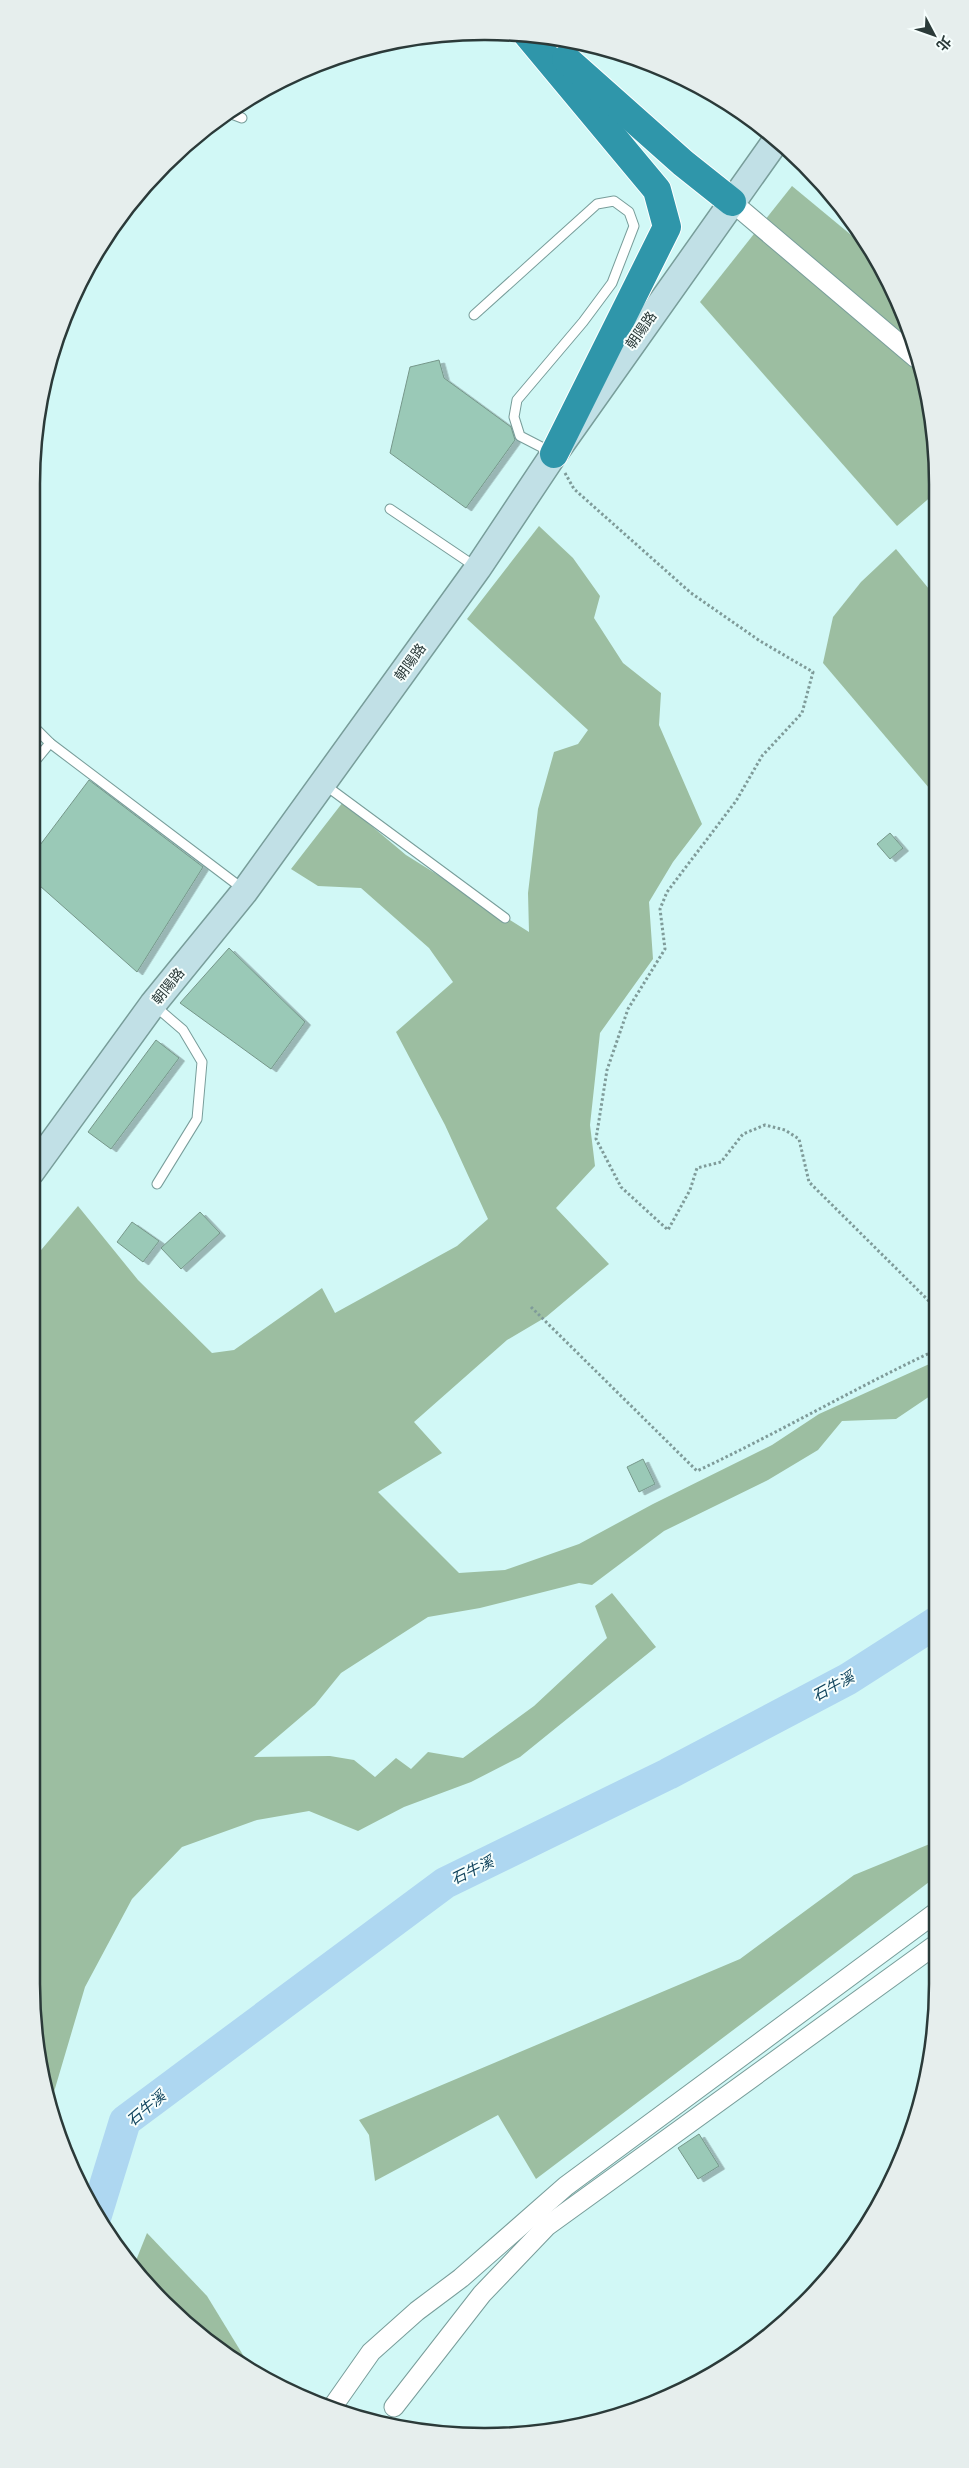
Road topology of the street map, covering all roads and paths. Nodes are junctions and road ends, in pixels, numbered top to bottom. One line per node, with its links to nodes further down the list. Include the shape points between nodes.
1 (535, 43): 9 (highway, via 657,190 667,228)
2 (551, 45): 6 (highway)
3 (237, 116): 4 (lane)
4 (242, 118)
5 (772, 146): 6 (main road, 朝陽路)
6 (732, 202): 8 (street); 9 (main road, 朝陽路)
7 (474, 315): 9 (lane, via 597,204 614,201 629,212 634,226 612,284 517,400 514,417 520,436)
8 (908, 351)
9 (554, 454): 11 (main road, 朝陽路); 21 (path, via 574,489 691,593 813,672 802,713 762,756 736,801 667,892 660,910 665,949 628,1009 606,1070 596,1139 621,1187 668,1230 690,1190 697,1168 721,1162 743,1134 765,1125 785,1130 800,1139 809,1182)
10 (390, 509): 11 (lane)
11 (478, 568): 15 (main road, 朝陽路)
12 (40, 733): 13 (lane)
13 (50, 743): 14 (lane); 16 (lane)
14 (40, 755)
15 (323, 784): 16 (main road, 朝陽路); 17 (lane)
16 (245, 891): 18 (main road, 朝陽路)
17 (505, 918)
18 (153, 1004): 19 (main road, 朝陽路); 20 (lane, via 183,1030 202,1062 198,1119)
19 (40, 1160)
20 (156, 1184)
21 (929, 1301)
22 (531, 1307): 23 (path, via 697,1471)
23 (929, 1353)
24 (929, 1918): 26 (street, via 566,2186 462,2278 417,2311 371,2352)
25 (929, 1950): 27 (street, via 547,2226 482,2294)
26 (336, 2402)
27 (394, 2406)

